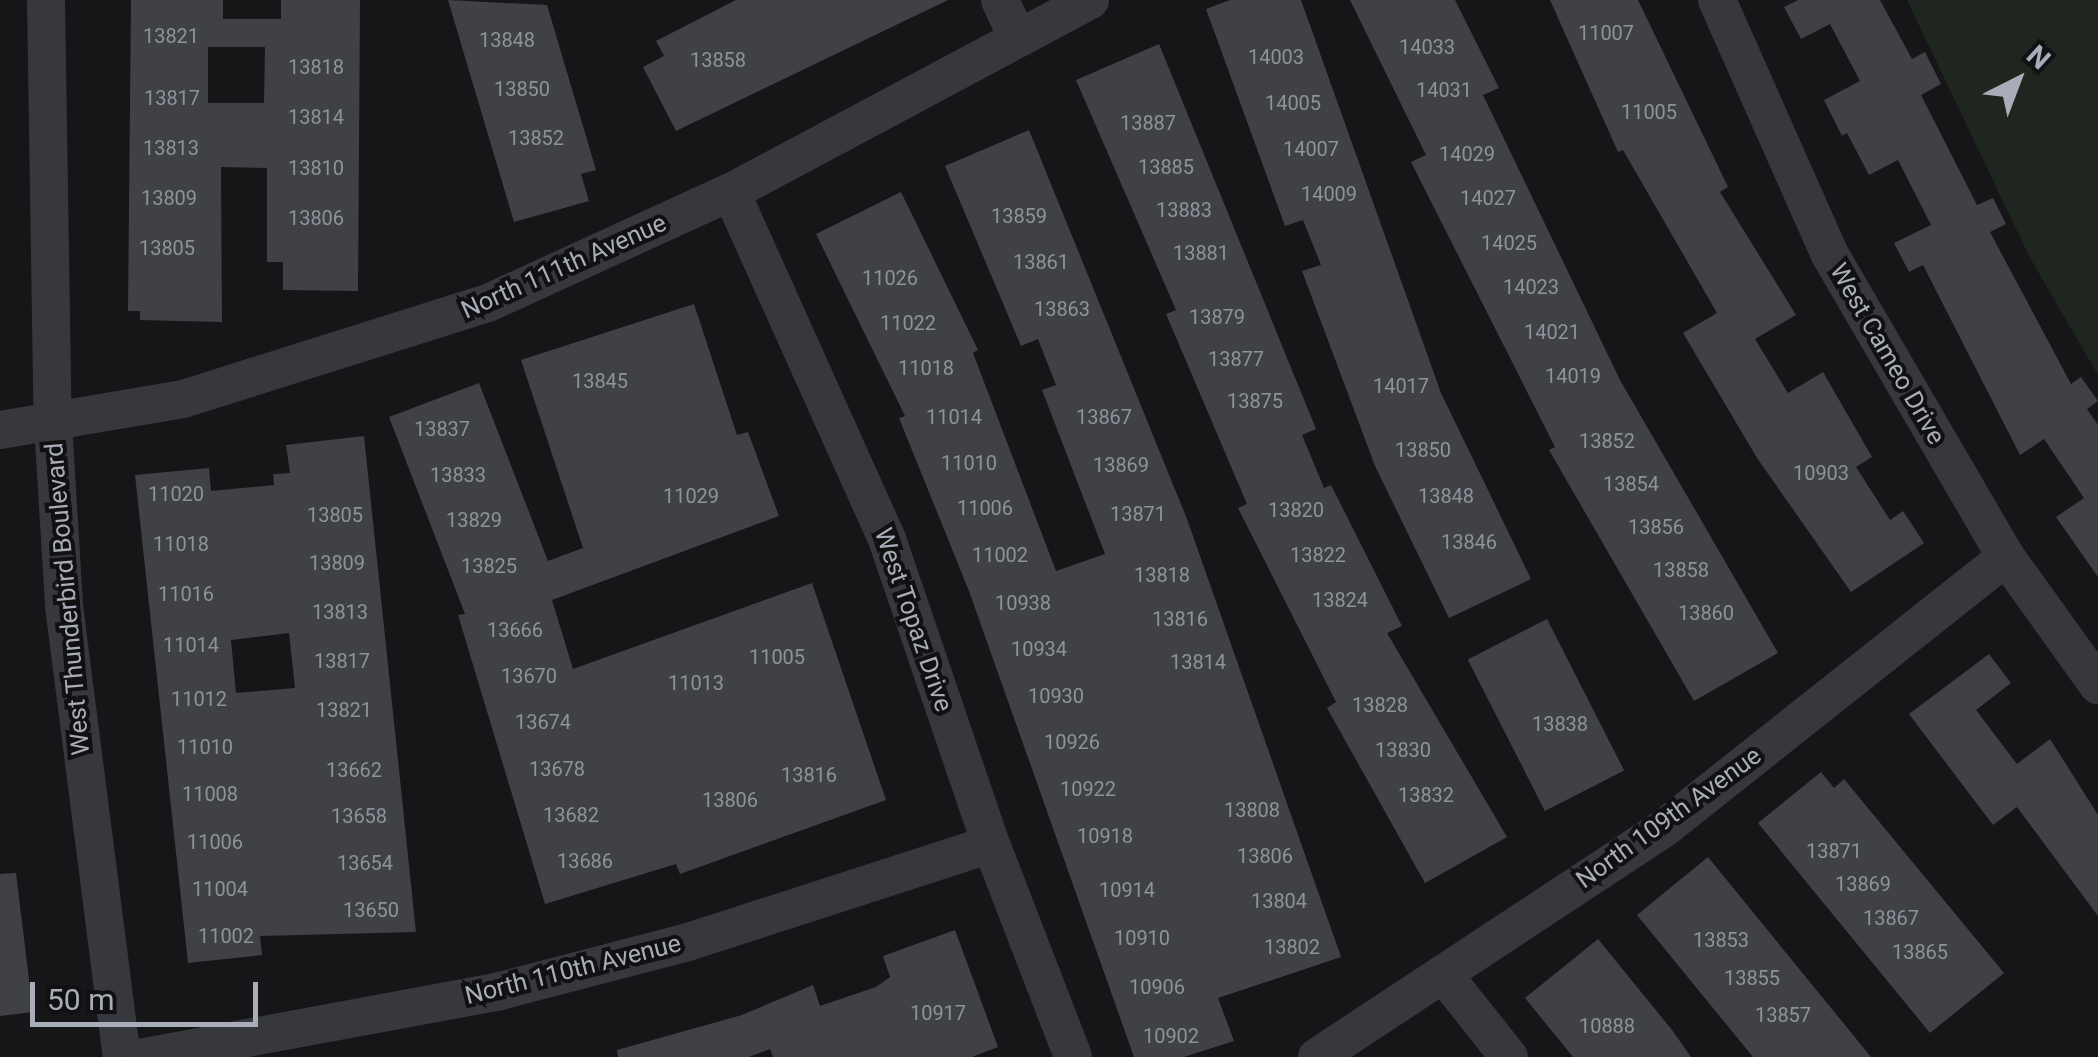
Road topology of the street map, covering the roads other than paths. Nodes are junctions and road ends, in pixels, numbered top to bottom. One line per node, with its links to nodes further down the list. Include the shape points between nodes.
1 (46, 0): 7 (street, West Thunderbird Boulevard)
2 (1000, 0): 5 (street)
3 (1090, 0): 5 (street, North 111th Avenue)
4 (1717, 0): 9 (street, West Cameo Drive, via 1829,253)
5 (1017, 37): 6 (street, North 111th Avenue)
6 (730, 192): 7 (street, North 111th Avenue, via 414,331 182,399); 11 (street, West Topaz Drive, via 888,542)
7 (53, 424): 8 (street, North 111th Avenue); 13 (street, West Thunderbird Boulevard, via 71,674)
8 (0, 430)
9 (2006, 557): 10 (street, West Cameo Drive); 12 (street, North 109th Avenue, via 1663,829)
10 (2098, 685)
11 (990, 844): 14 (street, North 110th Avenue, via 688,942 500,991); 15 (street, West Topaz Drive)
12 (1444, 974): 16 (street, North 109th Avenue); 17 (street)
13 (122, 1057)
14 (145, 1057)
15 (1074, 1057)
16 (1317, 1057)
17 (1509, 1057)

